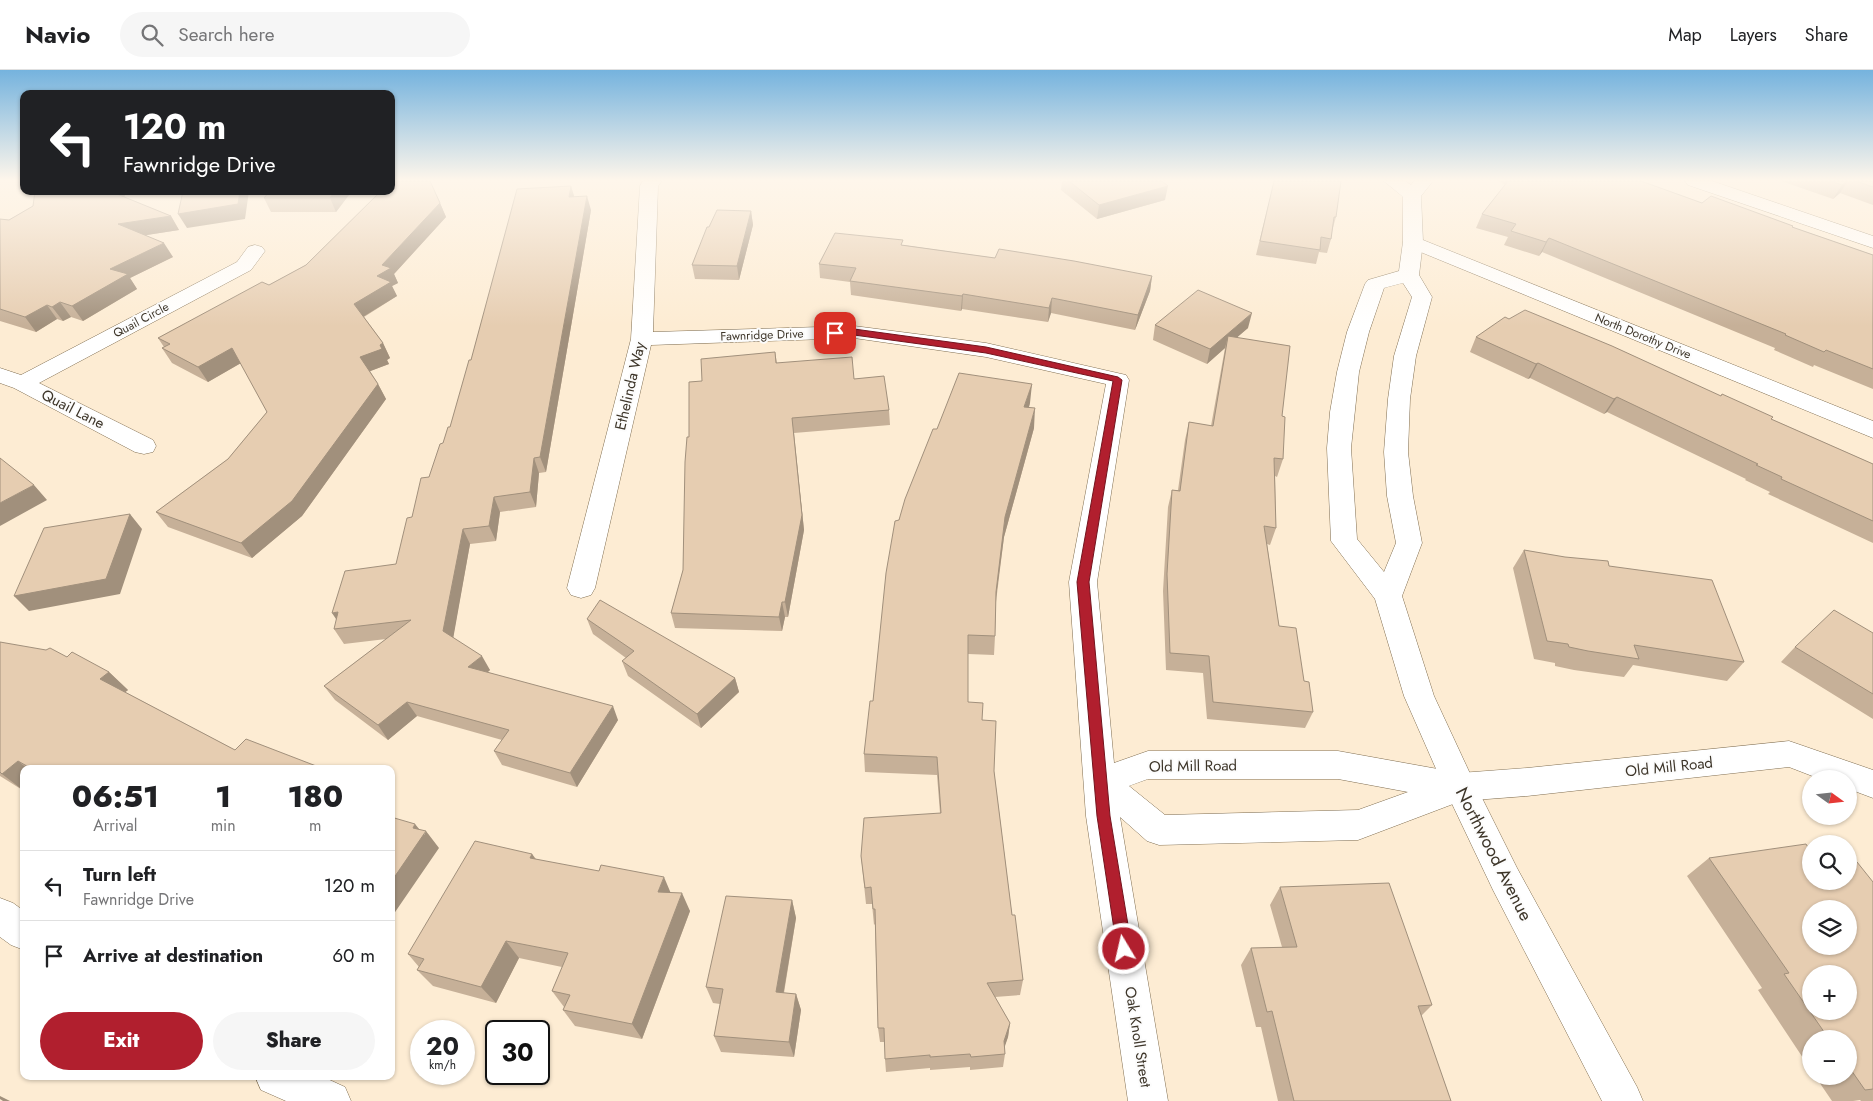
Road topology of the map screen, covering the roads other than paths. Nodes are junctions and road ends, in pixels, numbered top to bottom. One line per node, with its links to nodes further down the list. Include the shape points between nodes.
1 (647, 229): 8 (street, Ethelinda Way)
2 (1414, 229): 4 (street)
3 (1835, 229): 5 (street)
4 (1413, 242): 7 (street); 12 (street, North Dorothy Drive)
5 (1873, 242)
6 (255, 251): 11 (street, Quail Circle, via 244,266)
7 (1409, 275): 15 (street, via 1422,297 1405,356 1396,452 1409,543); 15 (street, Northwood Avenue, via 1375,284 1348,372 1339,448 1344,541)
8 (642, 339): 10 (street, Fawnridge Drive, via 854,332 986,350); 14 (street, Ethelinda Way)
9 (0, 375): 11 (street, Quail Lane)
10 (1118, 380): 16 (street, Oak Knoll Street, via 1083,582)
11 (22, 383): 13 (street, Quail Lane)
12 (1873, 430)
13 (144, 446)
14 (581, 588)
15 (1388, 596): 18 (street, Northwood Avenue, via 1419,696)
16 (1101, 782): 18 (street, Old Mill Road, via 1148,765 1338,764); 18 (street, Old Mill Road, via 1159,830 1358,825); 23 (street, Oak Knoll Street, via 1103,816)
17 (1873, 784): 18 (street, Old Mill Road, via 1790,754)
18 (1460, 787): 24 (street, Northwood Avenue, via 1505,880)
19 (0, 915): 20 (street)
20 (20, 930)
21 (284, 1080): 22 (street)
22 (331, 1101)
23 (1148, 1101)
24 (1623, 1101)

